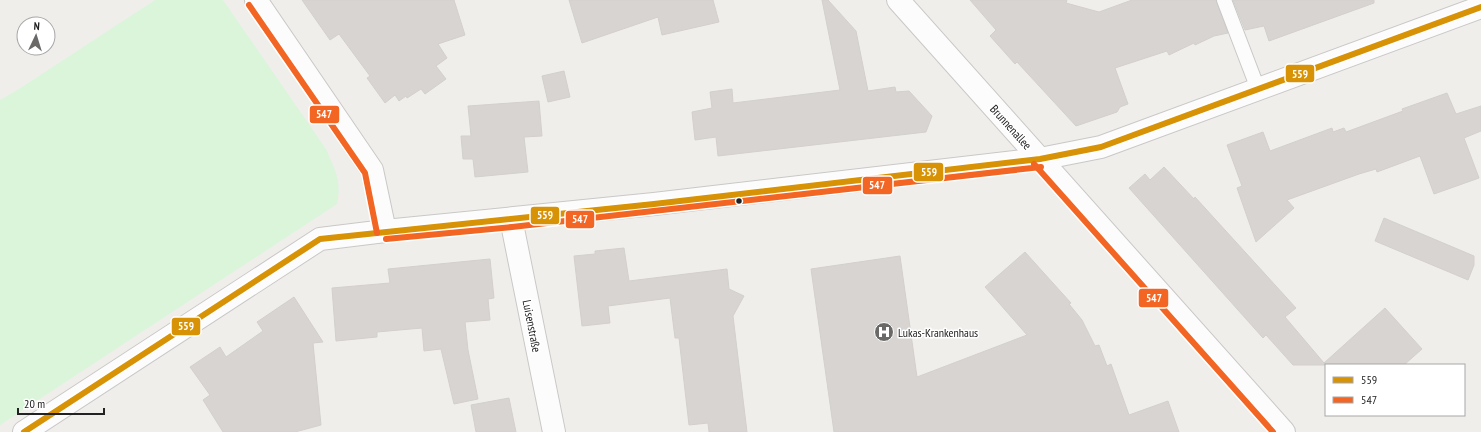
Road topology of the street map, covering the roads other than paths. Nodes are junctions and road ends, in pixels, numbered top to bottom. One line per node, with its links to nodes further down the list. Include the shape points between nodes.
1 (256, 0): 8 (street, via 372,170)
2 (898, 0): 6 (street, Brunnenallee)
3 (1224, 0): 5 (lane)
4 (1481, 7): 5 (street)
5 (1258, 90): 6 (street, via 1101,147)
6 (1040, 159): 7 (street); 11 (street, Brunnenallee)
7 (511, 219): 8 (street); 10 (street, Luisenstraße)
8 (385, 231): 9 (street, via 320,239)
9 (24, 432)
10 (554, 432)
11 (1284, 432)

